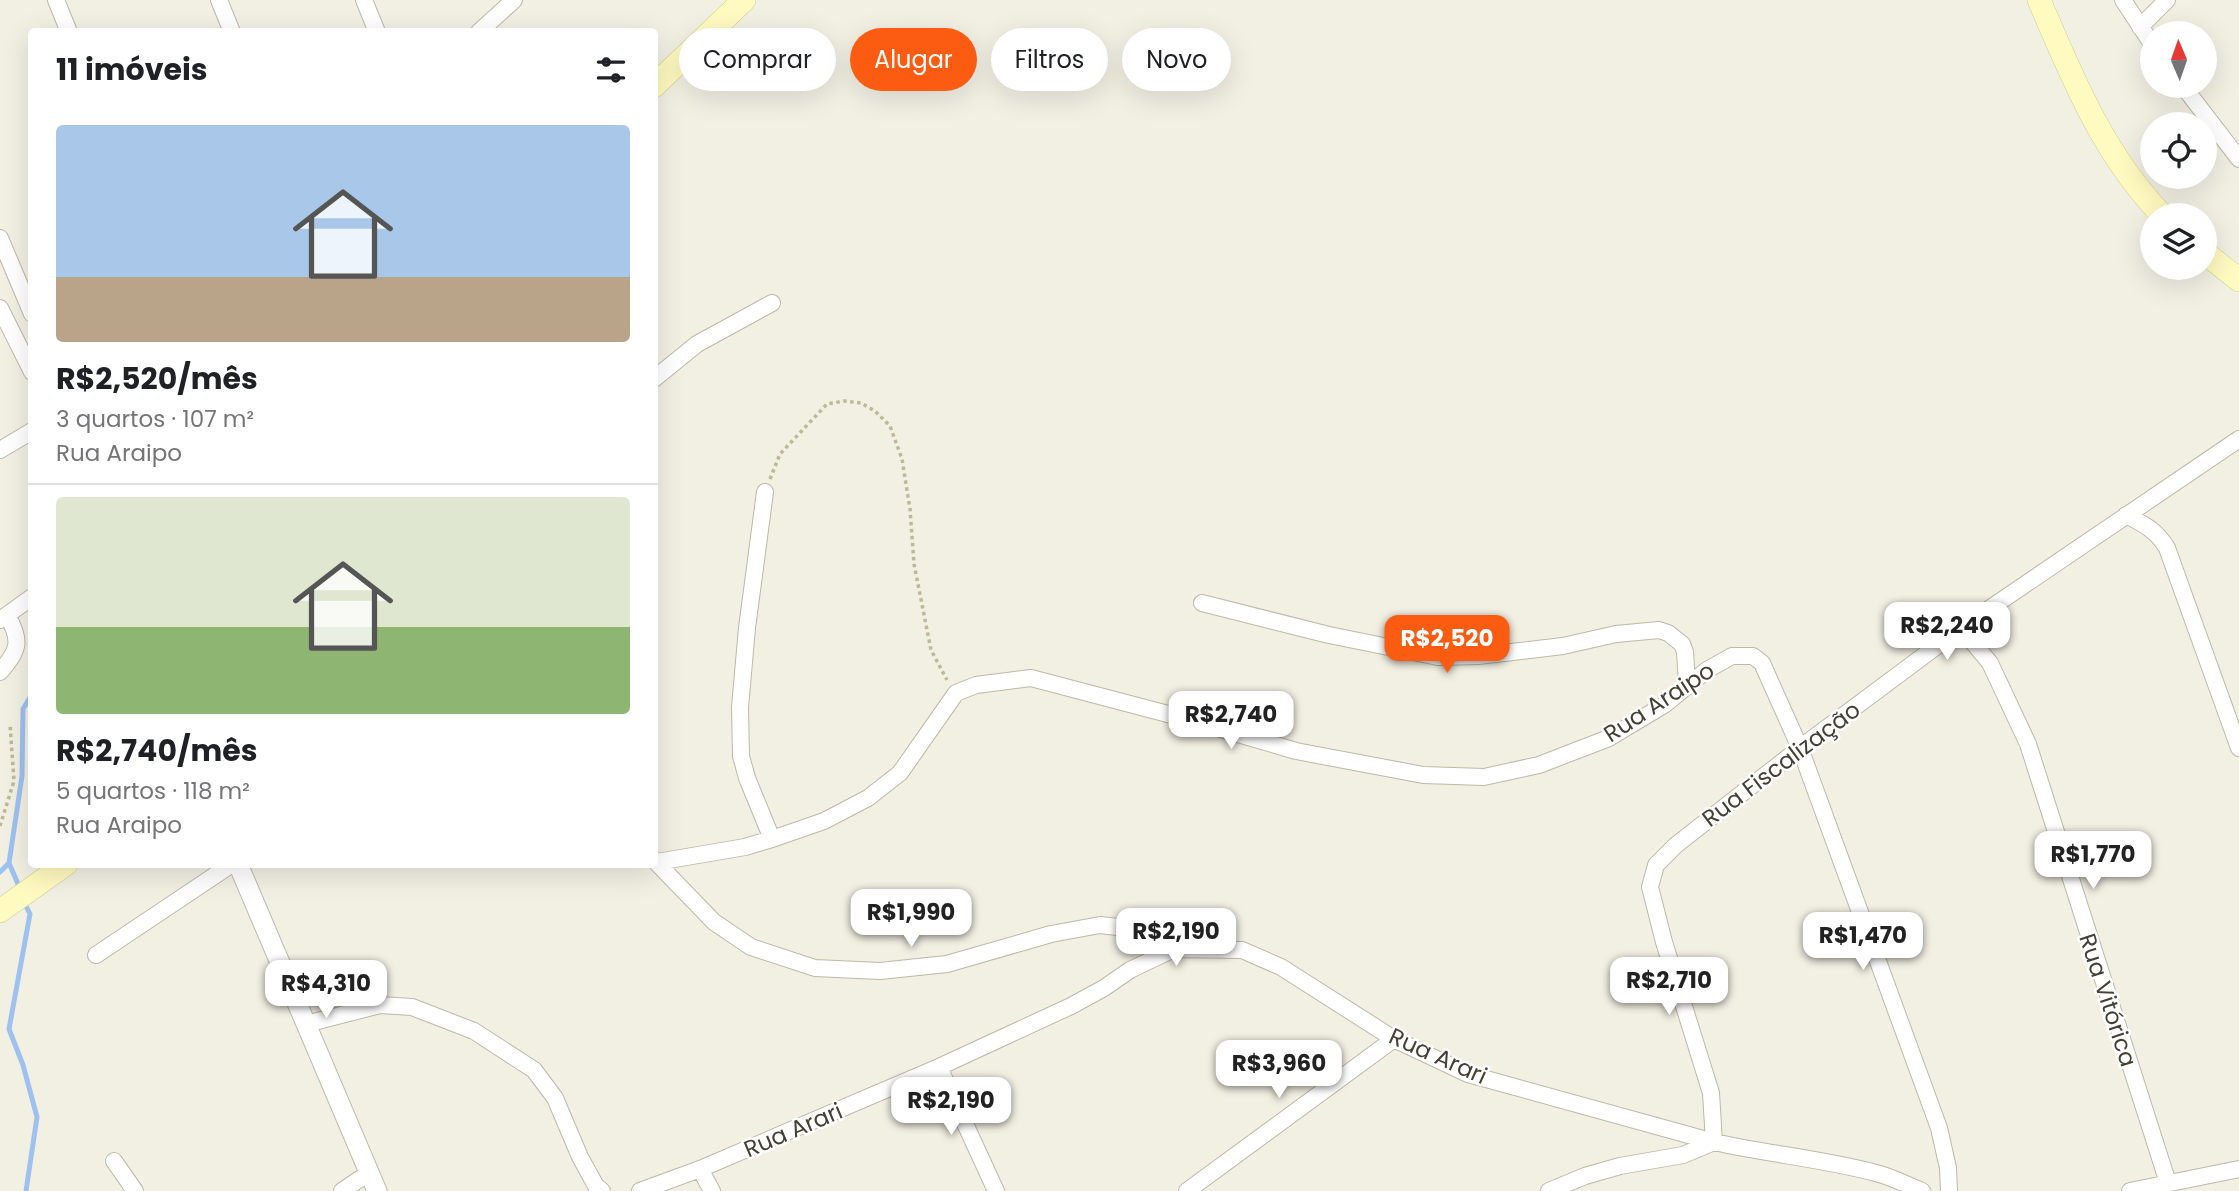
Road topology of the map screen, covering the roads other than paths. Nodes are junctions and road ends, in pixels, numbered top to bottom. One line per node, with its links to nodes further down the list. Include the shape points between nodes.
1 (56, 0): 11 (street)
2 (219, 0): 12 (street)
3 (364, 0): 13 (street)
4 (744, 0): 15 (main road)
5 (2039, 0): 18 (main road, via 2100,133)
6 (2123, 0): 10 (street)
7 (2167, 0): 9 (street)
8 (511, 1): 14 (street)
9 (2146, 21)
10 (2140, 27)
11 (67, 28)
12 (230, 28)
13 (375, 28)
14 (483, 28)
15 (658, 82)
16 (2192, 98): 17 (street)
17 (2239, 159)
18 (2150, 203)
19 (0, 238): 23 (street)
20 (2217, 263): 21 (main road)
21 (2239, 280)
22 (772, 303): 27 (street, via 697,344)
23 (28, 304)
24 (0, 308): 25 (street)
25 (5, 336): 26 (street)
26 (28, 367)
27 (658, 376)
28 (28, 433): 30 (street)
29 (2239, 439): 32 (street, Rua Fiscalização)
30 (0, 450)
31 (765, 492): 41 (street, via 740,707 741,756)
32 (2126, 515): 36 (street, Rua Fiscalização); 40 (street, via 2150,527 2167,548)
33 (28, 600): 35 (street)
34 (1202, 603): 38 (street, via 1438,657 1563,646 1659,630 1682,644)
35 (3, 617): 37 (street, via 14,628 17,646)
36 (1961, 628): 39 (street, Rua Fiscalização); 58 (street, Rua Vitórica, via 1990,663 2028,744)
37 (0, 672)
38 (1687, 684): 39 (street, Rua Araipo, via 1732,656 1753,656 1762,663); 41 (street, Rua Araipo, via 1664,705 1609,738 1539,765 1484,776 1423,775 1296,751 1031,678 976,685 956,693 900,773 868,798 824,821)
39 (1800, 748): 53 (street, Rua Fiscalização, via 1676,845 1656,865 1650,887 1711,1093); 69 (street, via 1939,1128)
40 (2239, 748)
41 (772, 839): 42 (street)
42 (658, 861)
43 (658, 863): 48 (street, via 714,922 741,941 816,968 880,971 947,964 1100,925 1127,928)
44 (60, 868): 47 (main road)
45 (226, 868): 49 (street)
46 (240, 868): 50 (street)
47 (0, 911)
48 (1174, 949): 51 (street, Rua Arari, via 1242,950 1281,967); 52 (street, Rua Arari, via 1071,1006)
49 (96, 955)
50 (306, 1024): 57 (street); 62 (street, via 380,1005 412,1007 474,1031 534,1070 555,1098 580,1157)
51 (1394, 1039): 53 (street, Rua Arari, via 1468,1074); 66 (street)
52 (939, 1067): 55 (street, Rua Arari); 65 (street)
53 (1714, 1142): 67 (street, via 1683,1154 1585,1176); 68 (street, Rua Arari, via 1879,1174)
54 (114, 1161): 59 (street)
55 (700, 1169): 63 (street, Rua Arari); 64 (street)
56 (2239, 1169): 58 (street)
57 (370, 1172): 60 (street); 61 (street)
58 (2168, 1183): 70 (street)
59 (135, 1191)
60 (342, 1191)
61 (377, 1191)
62 (602, 1191)
63 (640, 1191)
64 (712, 1191)
65 (996, 1191)
66 (1186, 1191)
67 (1549, 1191)
68 (1922, 1191)
69 (1949, 1191)
70 (2130, 1191)

